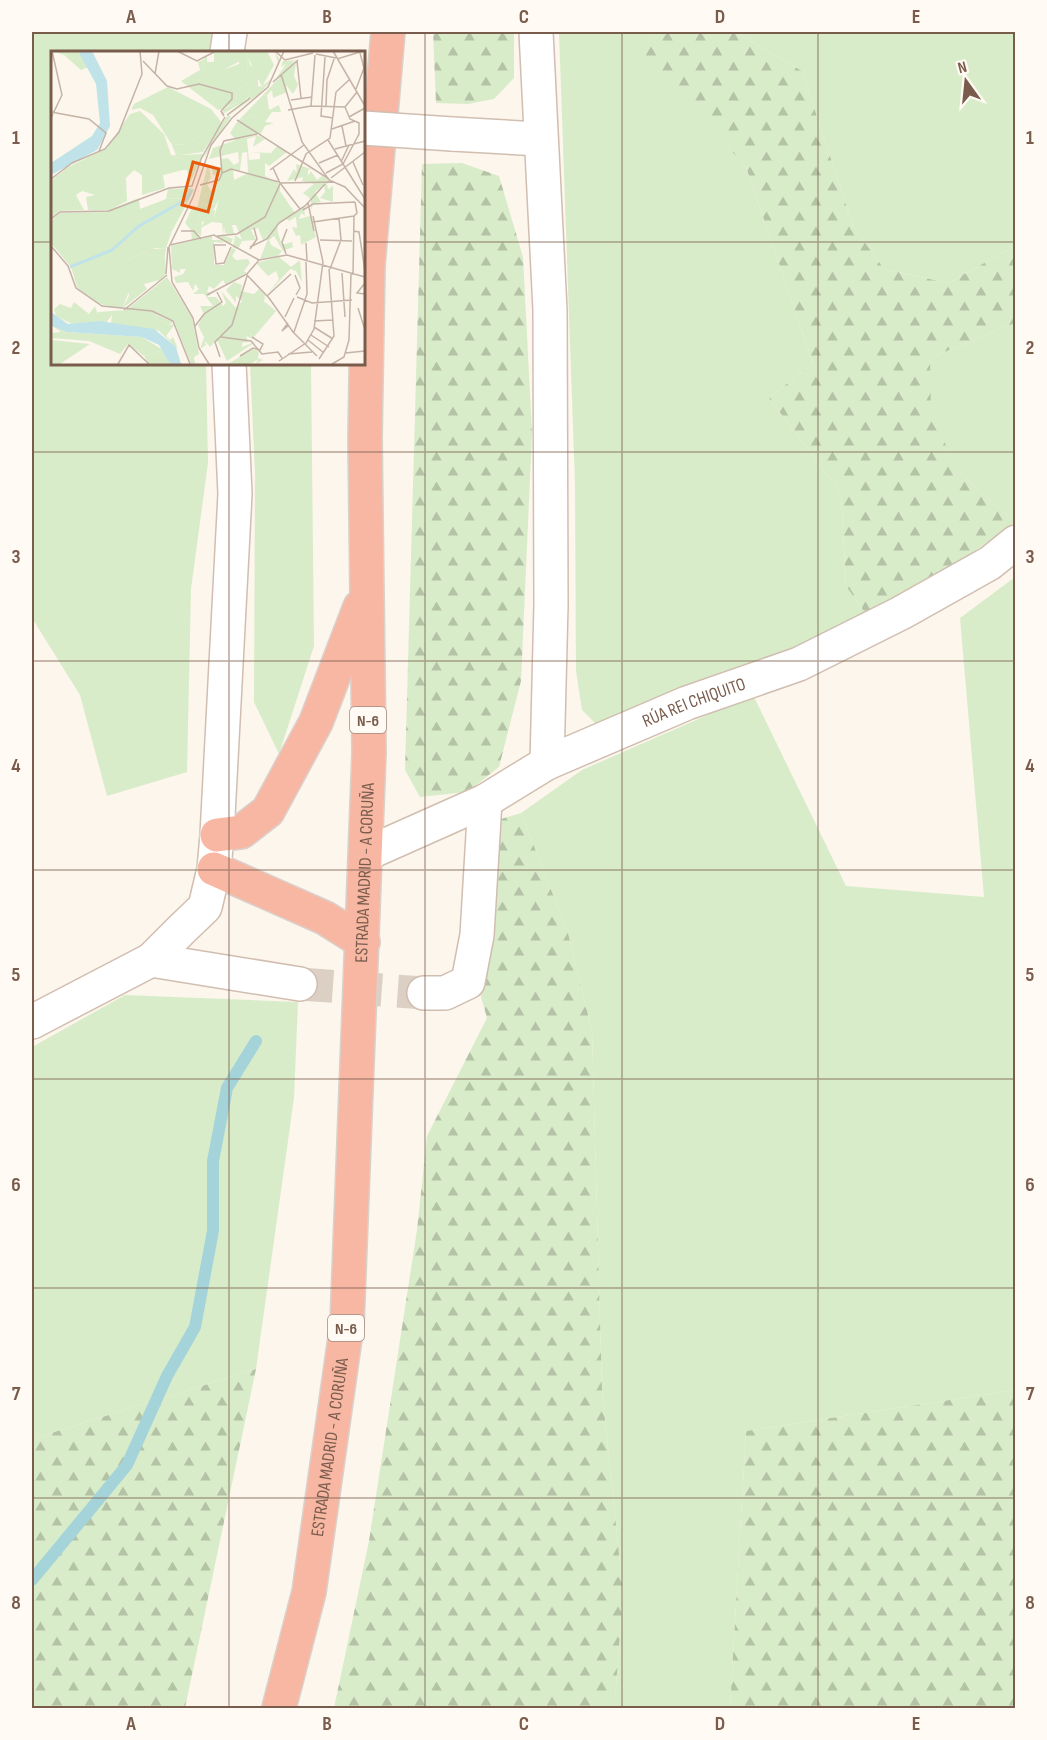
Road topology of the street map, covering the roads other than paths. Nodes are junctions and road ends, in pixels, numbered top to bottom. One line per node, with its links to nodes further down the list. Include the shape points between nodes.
1 (230, 32): 4 (street)
2 (388, 32): 9 (highway, ESTRADA MADRID - A CORUÑA / N-6, via 368,265)
3 (536, 32): 6 (street)
4 (227, 51)
5 (364, 128): 6 (street, bridge)
6 (540, 139): 10 (street, via 550,310)
7 (229, 364): 12 (street, via 235,494)
8 (1016, 542): 10 (street, RÚA REI CHIQUITO, via 980,569 902,613 799,664 687,703)
9 (368, 586): 12 (highway, via 316,722 268,811 241,832); 13 (highway, ESTRADA MADRID - A CORUÑA / N-6)
10 (547, 763): 11 (street, RÚA REI CHIQUITO)
11 (485, 801): 13 (street, RÚA REI CHIQUITO); 18 (street, via 477,934 468,982 445,993)
12 (217, 835): 14 (street)
13 (366, 854): 15 (highway, ESTRADA MADRID - A CORUÑA / N-6)
14 (214, 869): 15 (highway, via 326,918); 16 (street, via 205,907)
15 (363, 942): 20 (highway, ESTRADA MADRID - A CORUÑA / N-6, via 347,1324 309,1592)
16 (151, 960): 17 (street); 19 (street)
17 (300, 984)
18 (424, 993)
19 (32, 1022)
20 (279, 1708)

